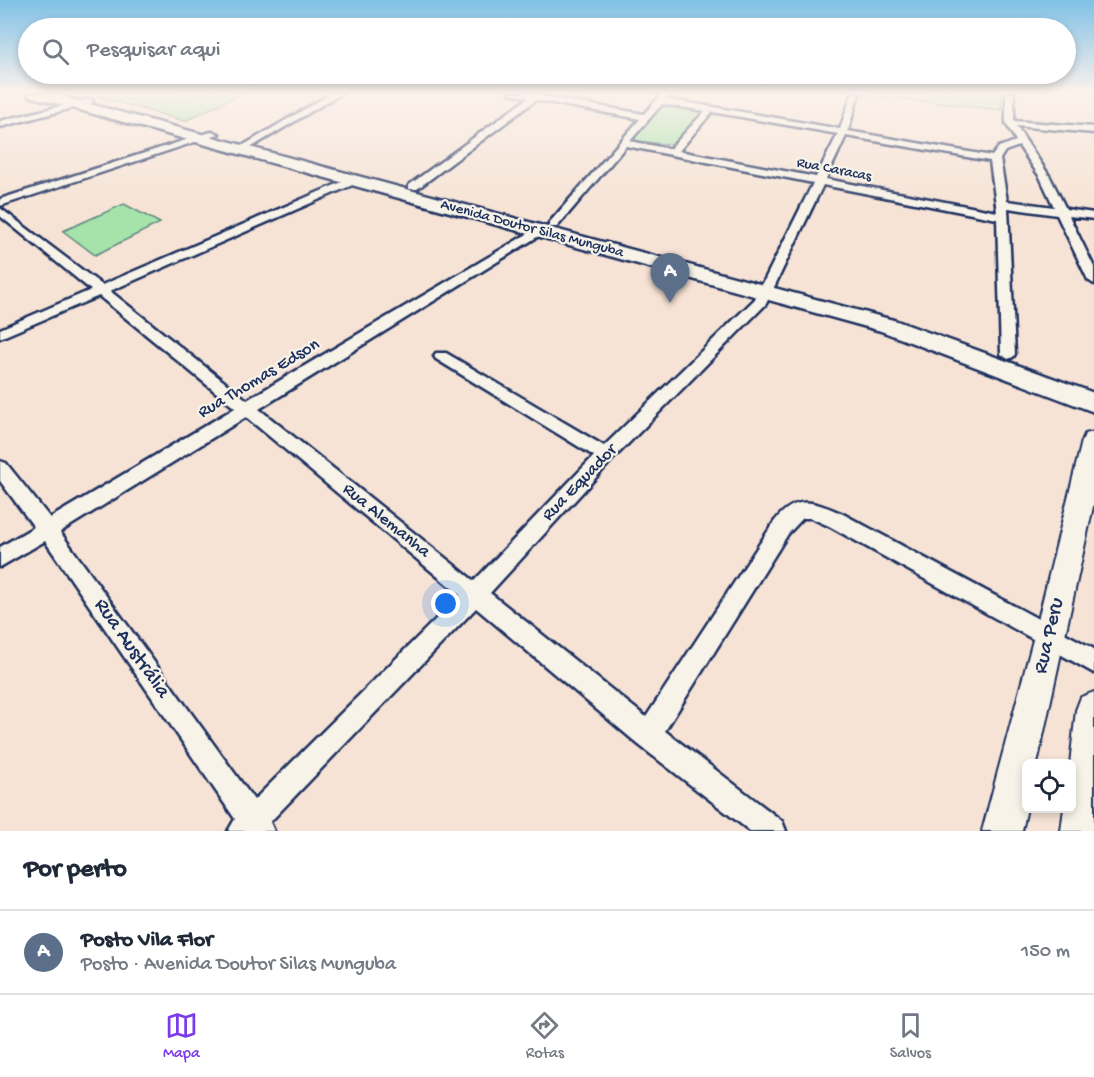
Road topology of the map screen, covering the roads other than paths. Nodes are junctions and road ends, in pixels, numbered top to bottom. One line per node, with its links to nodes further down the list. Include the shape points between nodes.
1 (192, 132): 9 (main road, Avenida Doutor Silas Munguba)
2 (272, 132): 12 (street)
3 (488, 132): 17 (street)
4 (634, 132): 11 (street, Rua Thomas Edson)
5 (691, 132): 13 (street)
6 (836, 132): 8 (street)
7 (1015, 132): 10 (street)
8 (843, 133): 14 (street); 16 (street, Rua Equador)
9 (208, 136): 12 (main road, Avenida Doutor Silas Munguba); 18 (street)
10 (1021, 142): 14 (street, via 1002,148); 21 (street, via 1045,177)
11 (624, 144): 13 (street, Rua Caracas); 23 (street, Rua Thomas Edson)
12 (247, 146): 15 (main road, Avenida Doutor Silas Munguba); 17 (main road, Avenida Doutor Silas Munguba)
13 (672, 153): 16 (street, Rua Caracas)
14 (995, 159): 20 (street)
15 (353, 181): 23 (main road, Avenida Doutor Silas Munguba); 26 (street)
16 (818, 183): 20 (street, Rua Caracas); 25 (street, Rua Equador)
17 (413, 187): 23 (main road, Avenida Doutor Silas Munguba)
18 (0, 203)
19 (0, 211): 26 (street, Rua Alemanha)
20 (1002, 211): 21 (street, Rua Caracas); 28 (street)
21 (1061, 212): 22 (street, Rua Caracas); 24 (street)
22 (1094, 216)
23 (546, 228): 25 (main road, Avenida Doutor Silas Munguba); 32 (street, Rua Thomas Edson)
24 (1094, 279)
25 (768, 287): 28 (main road, Avenida Doutor Silas Munguba, via 851,303); 31 (main road, Avenida Doutor Silas Munguba, via 890,326); 33 (street, Rua Equador, via 761,301)
26 (102, 291): 27 (street); 32 (street, Rua Alemanha)
27 (0, 334)
28 (1008, 354): 30 (main road, Avenida Doutor Silas Munguba)
29 (441, 356): 33 (street)
30 (1094, 390)
31 (1094, 404)
32 (248, 409): 36 (street, Rua Thomas Edson); 38 (street, Rua Alemanha)
33 (606, 455): 38 (street, Rua Equador)
34 (1092, 458): 39 (street, Rua Peru)
35 (0, 468): 36 (street, Rua Austrália)
36 (47, 529): 37 (street, Rua Thomas Edson); 43 (street, Rua Austrália)
37 (0, 558)
38 (475, 594): 42 (street, Rua Alemanha); 43 (street, Rua Equador)
39 (1050, 636): 40 (street); 42 (street, via 836,520 798,510 791,513 781,528); 45 (street, Rua Peru)
40 (1094, 661)
41 (1094, 710): 46 (street)
42 (648, 736): 44 (street, Rua Alemanha)
43 (251, 828)
44 (772, 831)
45 (1002, 831)
46 (1081, 831)

